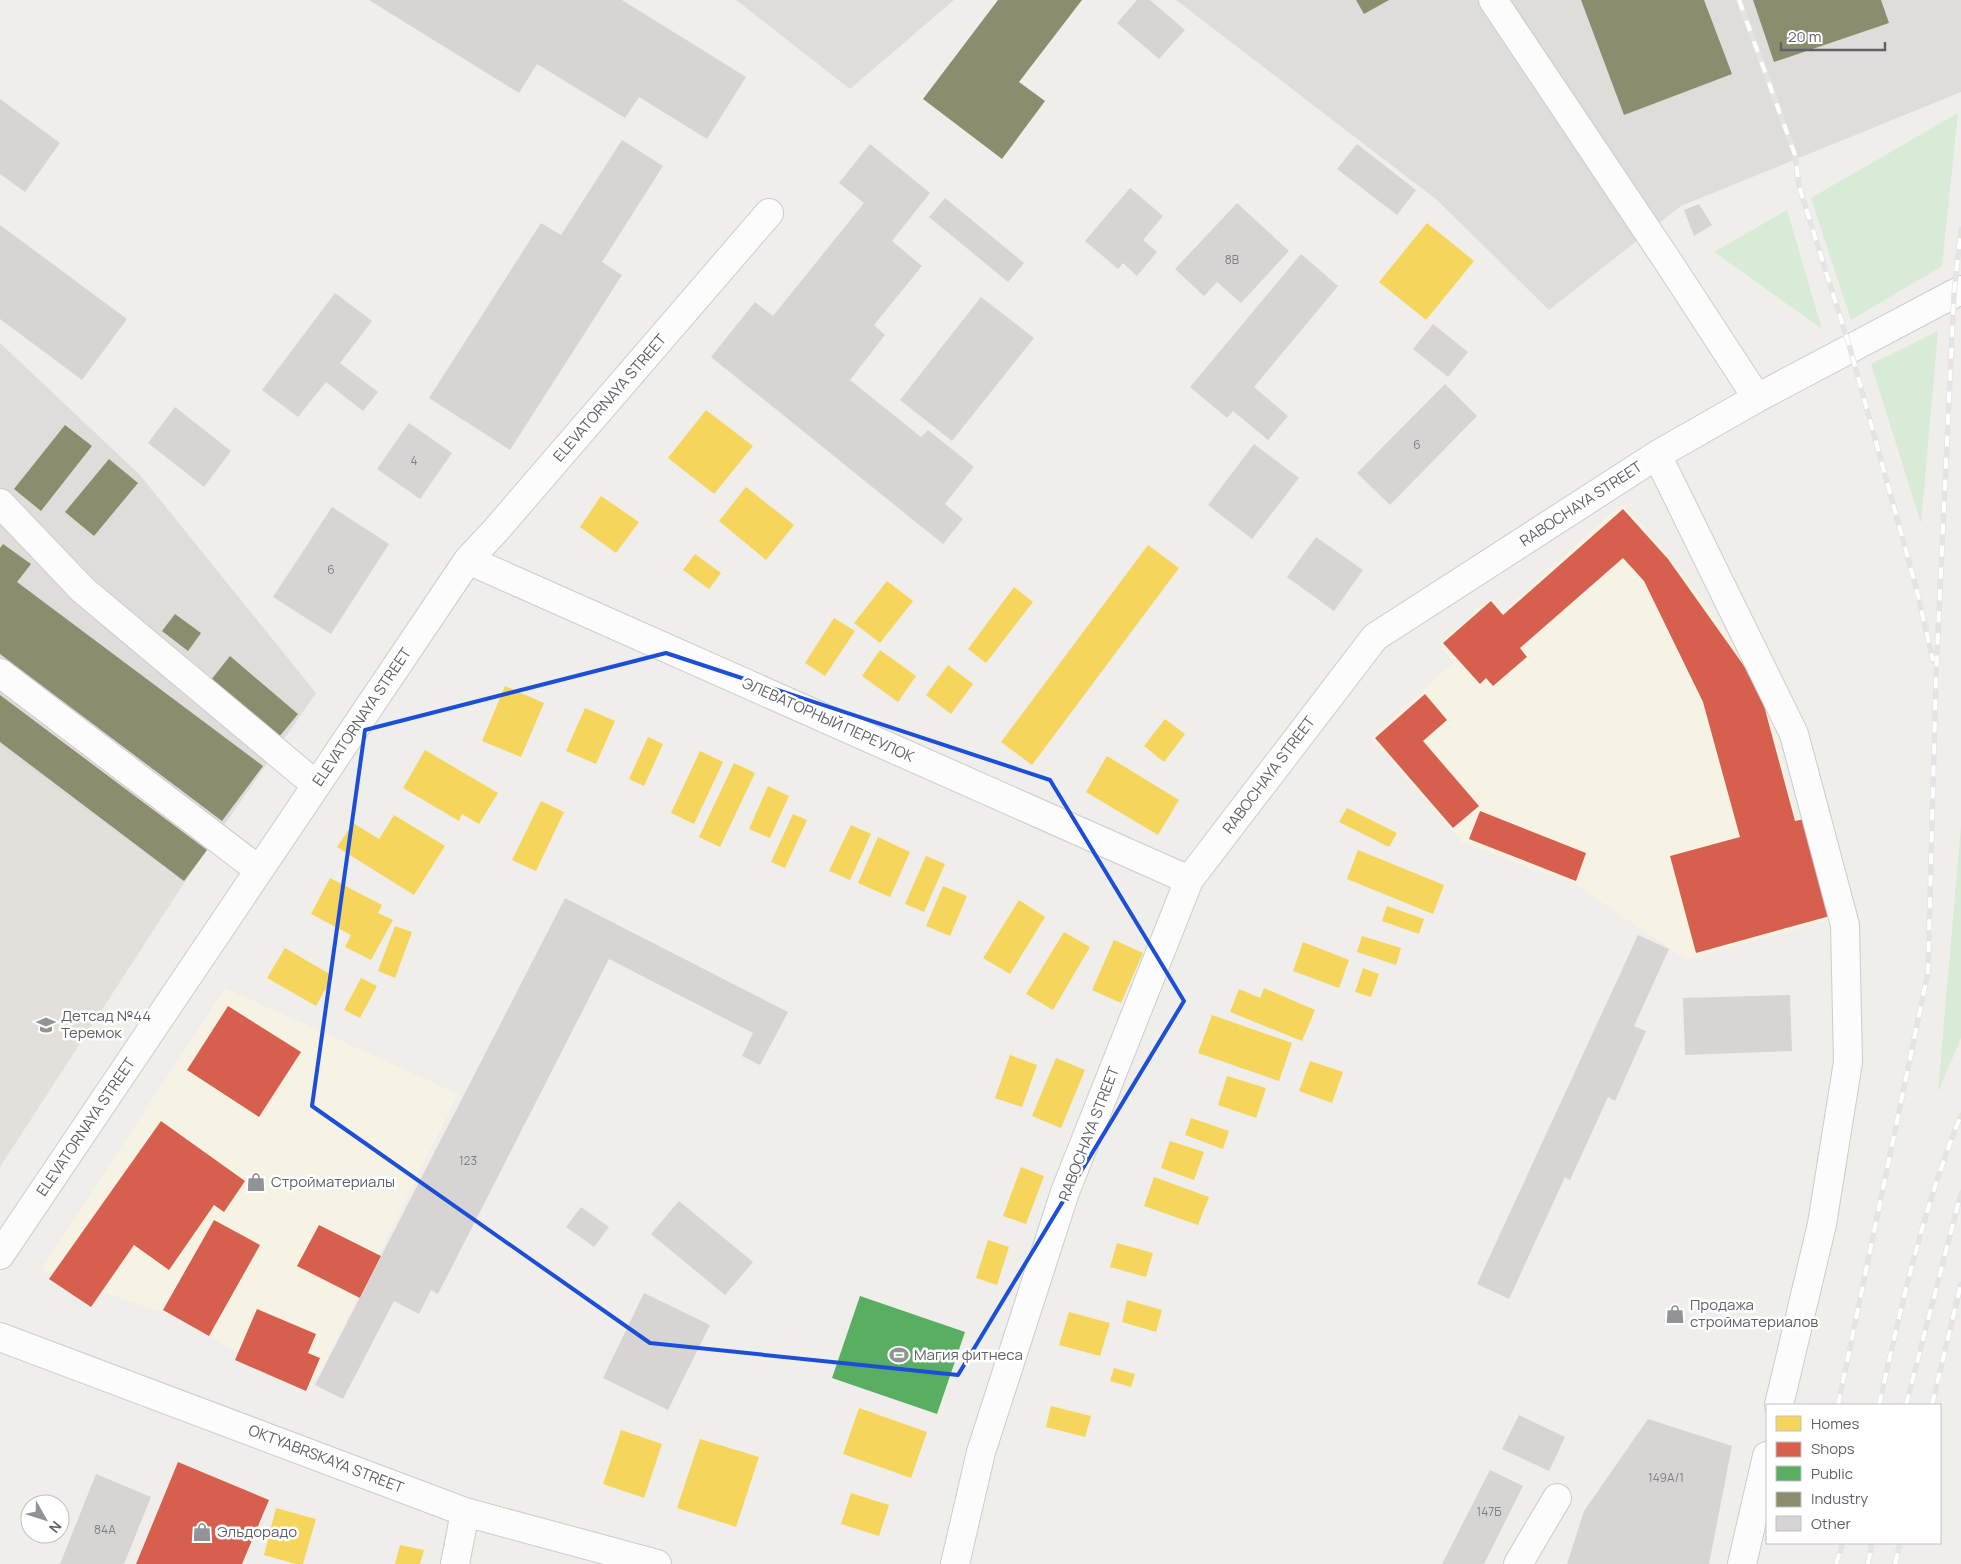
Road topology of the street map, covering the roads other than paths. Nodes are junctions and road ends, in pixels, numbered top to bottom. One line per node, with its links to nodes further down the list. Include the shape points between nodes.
1 (1492, 0): 4 (street)
2 (769, 213): 7 (street, ELEVATORNAYA STREET)
3 (1961, 290): 4 (street, RABOCHAYA STREET)
4 (1757, 398): 5 (street, RABOCHAYA STREET)
5 (1658, 455): 11 (street, RABOCHAYA STREET, via 1375,637); 14 (street, via 1794,734 1845,925 1848,1062 1822,1224)
6 (0, 503): 9 (street, via 83,590)
7 (468, 560): 9 (street, ELEVATORNAYA STREET); 11 (street, ЭЛЕВАТОРНЫЙ ПЕРЕУЛОК)
8 (0, 673): 10 (street)
9 (316, 786): 10 (street, ELEVATORNAYA STREET)
10 (259, 870): 12 (street, ELEVATORNAYA STREET)
11 (1189, 880): 20 (street, RABOCHAYA STREET, via 1065,1192 980,1452)
12 (0, 1255)
13 (0, 1337): 17 (street, OKTYABRSKAYA STREET)
14 (1779, 1404)
15 (1766, 1460): 22 (street)
16 (1557, 1498): 21 (street)
17 (465, 1512): 18 (street); 19 (street, OKTYABRSKAYA STREET)
18 (455, 1564)
19 (657, 1564)
20 (955, 1564)
21 (1518, 1564)
22 (1742, 1564)

